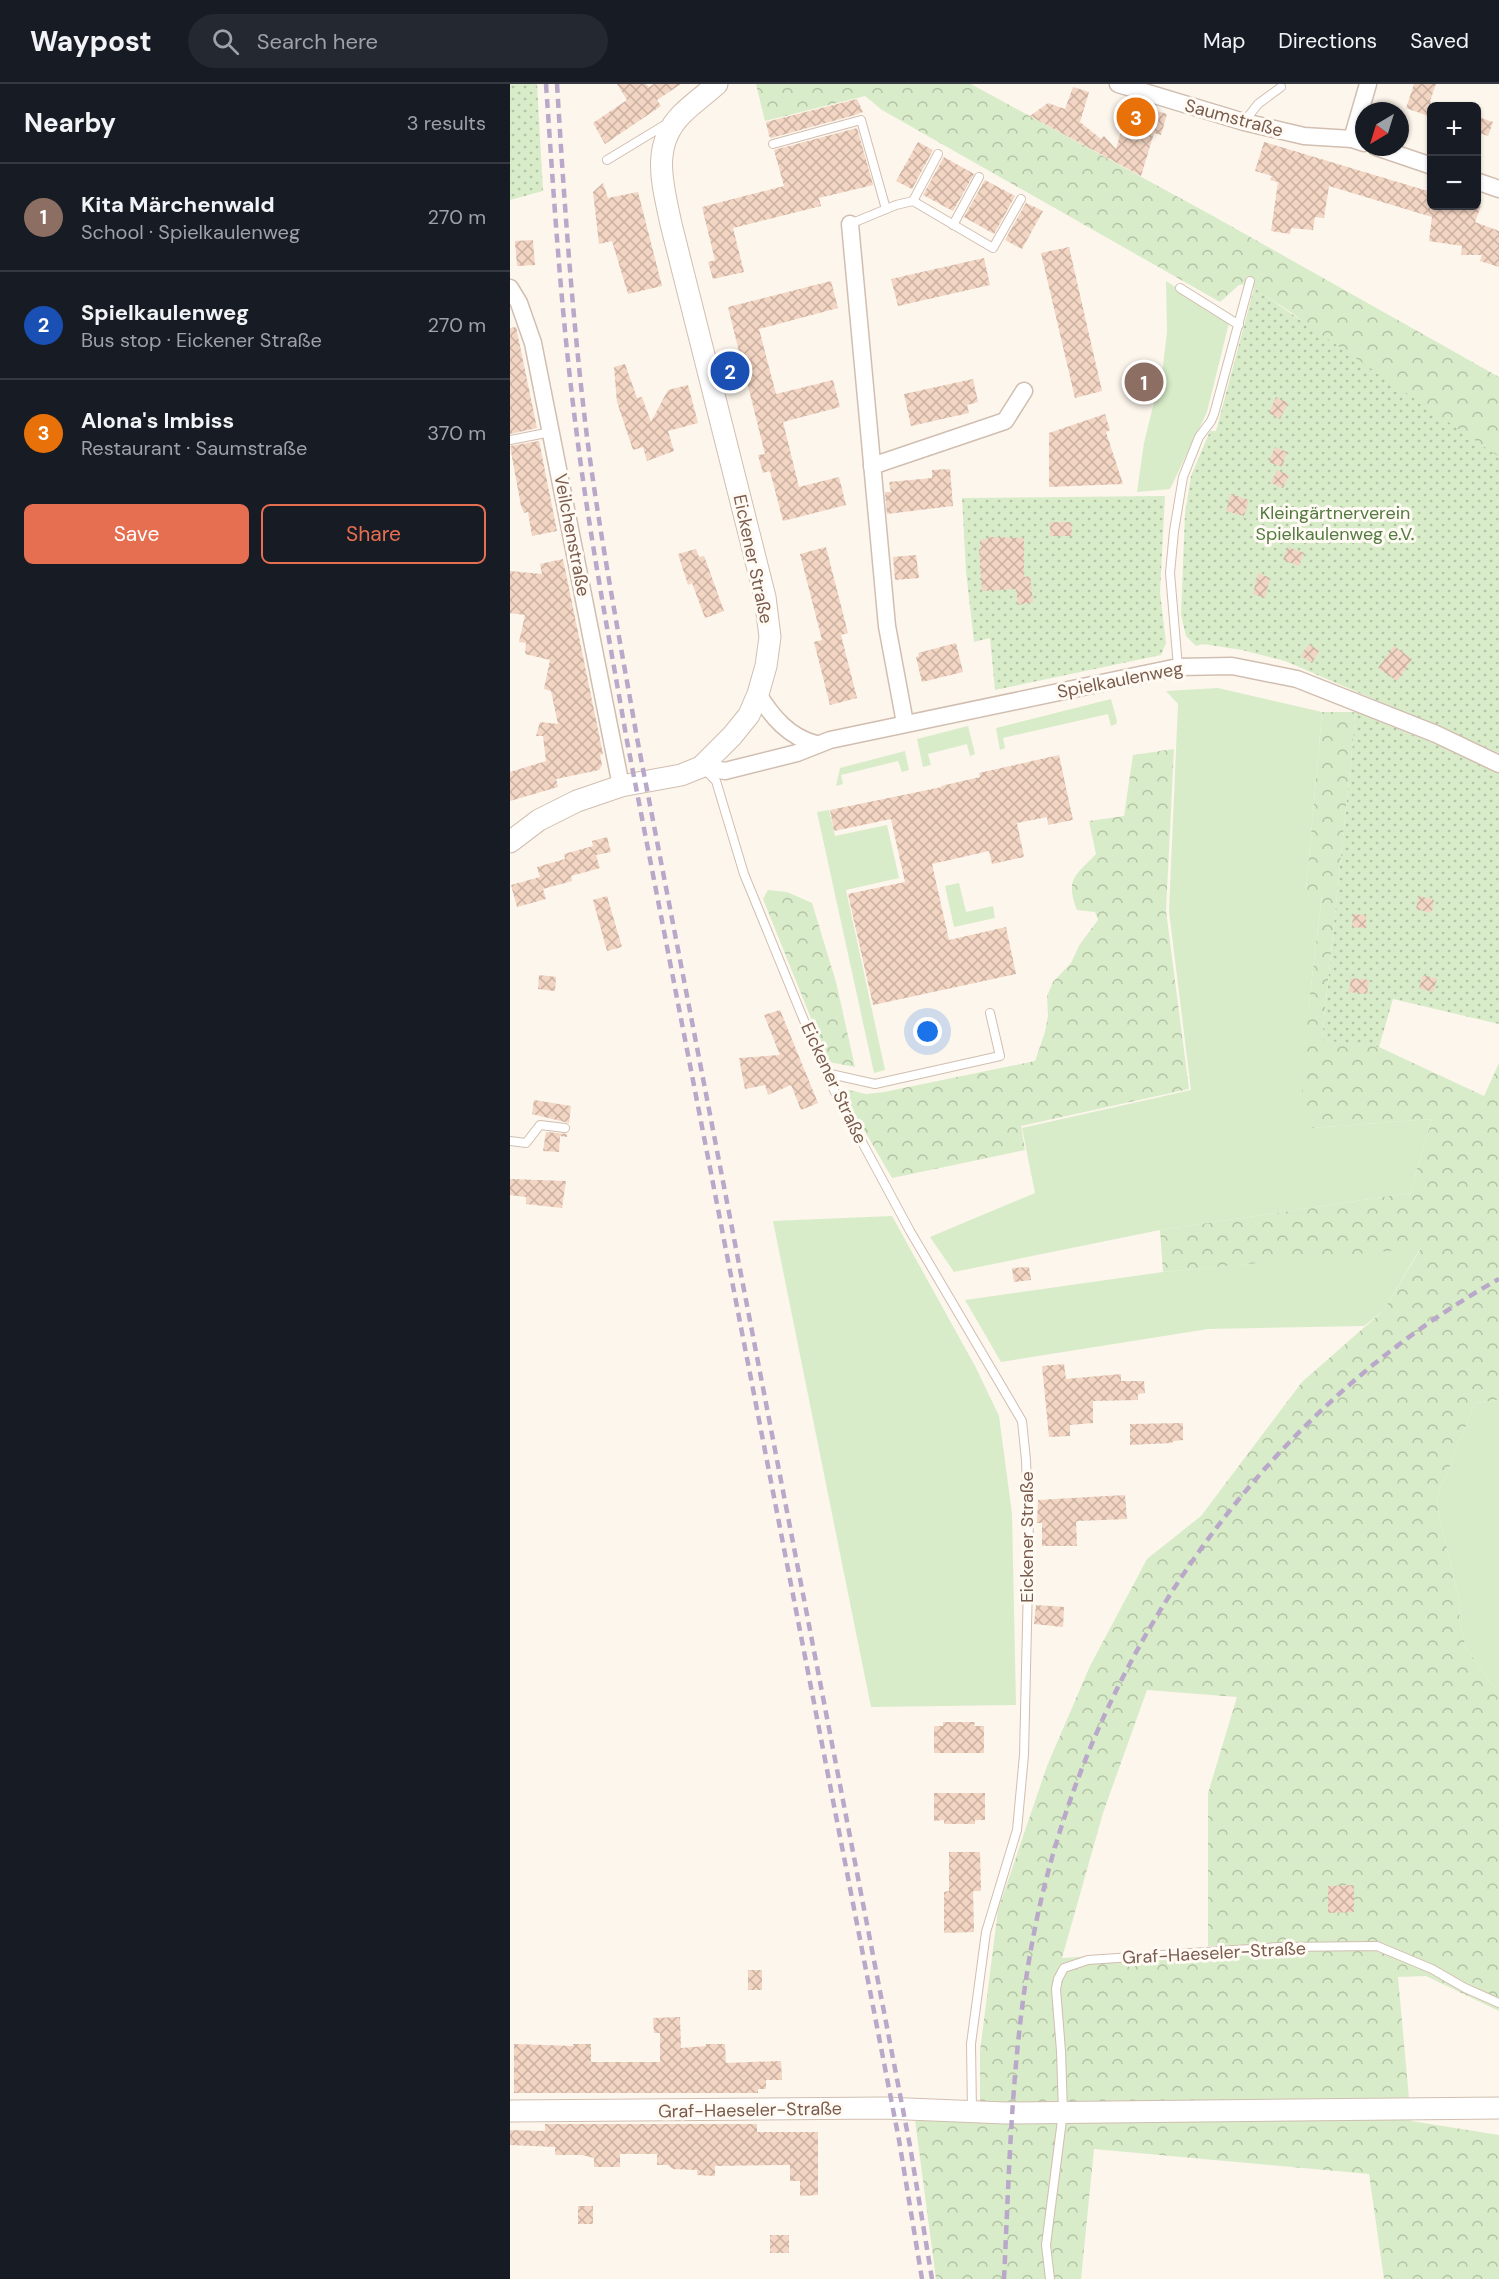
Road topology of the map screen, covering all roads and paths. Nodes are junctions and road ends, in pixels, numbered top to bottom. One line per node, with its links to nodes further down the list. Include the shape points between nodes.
1 (717, 84): 6 (street, Eickener Straße)
2 (1118, 84): 7 (street, Saumstraße)
3 (1368, 84): 5 (street, Saumstraße)
4 (1281, 87): 7 (lane, via 1258,104)
5 (1365, 102)
6 (681, 115): 12 (lane); 31 (street, Eickener Straße, via 661,152 662,180 765,597 770,637)
7 (1244, 122): 8 (street, Saumstraße, via 1304,136)
8 (1355, 141)
9 (773, 144): 19 (lane, via 861,120)
10 (938, 154): 18 (lane)
11 (1402, 156): 13 (street)
12 (607, 160)
13 (1427, 165)
14 (979, 177): 21 (lane)
15 (1481, 183): 16 (street)
16 (1499, 189)
17 (1021, 199): 21 (lane, via 993,248)
18 (913, 201): 19 (lane); 21 (lane)
19 (886, 209): 20 (lane)
20 (850, 224): 29 (street)
21 (953, 225)
22 (1250, 281): 25 (lane)
23 (510, 288): 27 (street, Veilchenstraße, via 533,343)
24 (1180, 288): 25 (lane)
25 (1239, 325): 30 (lane, via 1214,414 1199,437 1183,477 1170,573)
26 (1024, 391): 29 (street, via 1005,421)
27 (552, 432): 28 (lane); 36 (street, Veilchenstraße)
28 (510, 440)
29 (872, 466): 32 (street, via 887,626)
30 (1178, 667): 32 (street, Spielkaulenweg); 34 (street, Spielkaulenweg, via 1232,666 1298,679 1436,734)
31 (758, 694): 33 (street, via 792,734); 35 (street, Eickener Straße, via 749,715)
32 (905, 723): 33 (street, Spielkaulenweg)
33 (816, 744): 35 (street, Spielkaulenweg, via 797,753 725,771)
34 (1499, 764)
35 (701, 767): 36 (street, via 681,775); 39 (lane, Eickener Straße, via 716,781 744,874)
36 (621, 786): 37 (street, via 539,820)
37 (510, 842)
38 (990, 1013): 39 (lane, via 1000,1056 875,1084)
39 (826, 1074): 45 (lane, Eickener Straße, via 901,1215 1022,1421 1029,1540 1024,1755 1017,1830 984,1943 971,2044)
40 (565, 1128): 41 (lane, via 540,1125 525,1143)
41 (510, 1141)
42 (1499, 2002): 46 (lane, Graf-Haeseler-Straße, via 1377,1946 1279,1947 1088,1960 1064,1968 1056,1989)
43 (1499, 2108): 46 (street, Graf-Haeseler-Straße)
44 (510, 2111): 45 (street, Graf-Haeseler-Straße, via 884,2108)
45 (972, 2112): 46 (street, Graf-Haeseler-Straße)
46 (1063, 2112): 47 (lane, Graf-Haeseler-Straße, via 1046,2245)
47 (1050, 2279)

